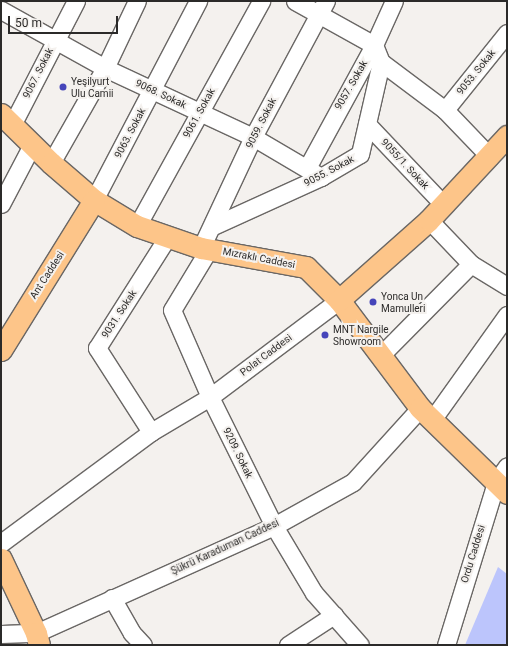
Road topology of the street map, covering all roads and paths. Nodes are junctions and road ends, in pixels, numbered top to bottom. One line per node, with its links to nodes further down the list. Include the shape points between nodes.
1 (76, 1): 10 (street, 9067. Sokak)
2 (137, 1): 13 (street)
3 (198, 1): 14 (street, 9063. Sokak)
4 (261, 1): 16 (street, 9061. Sokak)
5 (295, 1): 7 (street)
6 (394, 1): 11 (street, 9057. Sokak)
7 (322, 8): 11 (street); 20 (street, 9059. Sokak)
8 (5, 11): 10 (street, 9068. Sokak)
9 (507, 33): 15 (street, 9053. Sokak)
10 (55, 40): 13 (street, 9068. Sokak); 17 (street, 9067. Sokak)
11 (374, 45): 12 (street); 24 (street, 9057. Sokak)
12 (381, 62): 15 (street); 18 (street, 9055. Sokak)
13 (105, 68): 14 (street, 9068. Sokak); 23 (street)
14 (153, 91): 16 (street, 9068. Sokak); 25 (street, 9063. Sokak)
15 (445, 110): 22 (street)
16 (200, 112): 20 (street, 9068. Sokak); 29 (street, 9061. Sokak)
17 (7, 119): 21 (main road, Mızraklı Caddesi)
18 (367, 124): 24 (street, 9055. Sokak, via 360,154); 27 (street, 9055/1. Sokak)
19 (507, 136): 22 (main road, Polat Caddesi)
20 (253, 137): 24 (street, 9068. Sokak); 30 (street, 9059. Sokak)
21 (32, 145): 23 (main road, Mızraklı Caddesi); 26 (street)
22 (490, 157): 27 (main road, Polat Caddesi)
23 (51, 164): 25 (main road, Mızraklı Caddesi)
24 (314, 173): 30 (street, 9055. Sokak)
25 (94, 200): 29 (main road, Mızraklı Caddesi); 37 (main road, Ant Caddesi)
26 (1, 204)
27 (444, 205): 28 (main road, Polat Caddesi)
28 (430, 220): 33 (street); 35 (main road, Polat Caddesi)
29 (137, 226): 31 (main road, Mızraklı Caddesi)
30 (213, 226): 32 (street, 9059. Sokak)
31 (168, 236): 32 (main road, Mızraklı Caddesi); 41 (street, 9031. Sokak, via 97,348)
32 (205, 248): 35 (main road, Mızraklı Caddesi, via 306,267); 39 (street, 9209. Sokak, via 172,310)
33 (472, 264): 34 (street); 38 (street)
34 (507, 286)
35 (339, 300): 38 (main road, Mızraklı Caddesi); 39 (street, Polat Caddesi)
36 (507, 315): 40 (street, Şükrü Karaduman Caddesi)
37 (1, 350)
38 (380, 356): 40 (main road, Mızraklı Caddesi)
39 (210, 397): 41 (street, Polat Caddesi); 43 (street, 9209. Sokak)
40 (426, 414): 42 (main road, Mızraklı Caddesi); 43 (street, Şükrü Karaduman Caddesi, via 353,482)
41 (151, 432): 44 (street, Polat Caddesi)
42 (503, 480): 53 (street, Ordu Caddesi)
43 (274, 526): 46 (street, Şükrü Karaduman Caddesi); 47 (street, 9209. Sokak, via 314,593)
44 (1, 543)
45 (1, 560): 49 (main road)
46 (112, 598): 49 (street, Şükrü Karaduman Caddesi); 50 (street, via 132,633)
47 (334, 615): 51 (street); 52 (street, 9209. Sokak)
48 (1, 634): 49 (street, Şükrü Karaduman Caddesi)
49 (38, 639)
50 (143, 645)
51 (288, 645)
52 (360, 645)
53 (446, 645)

